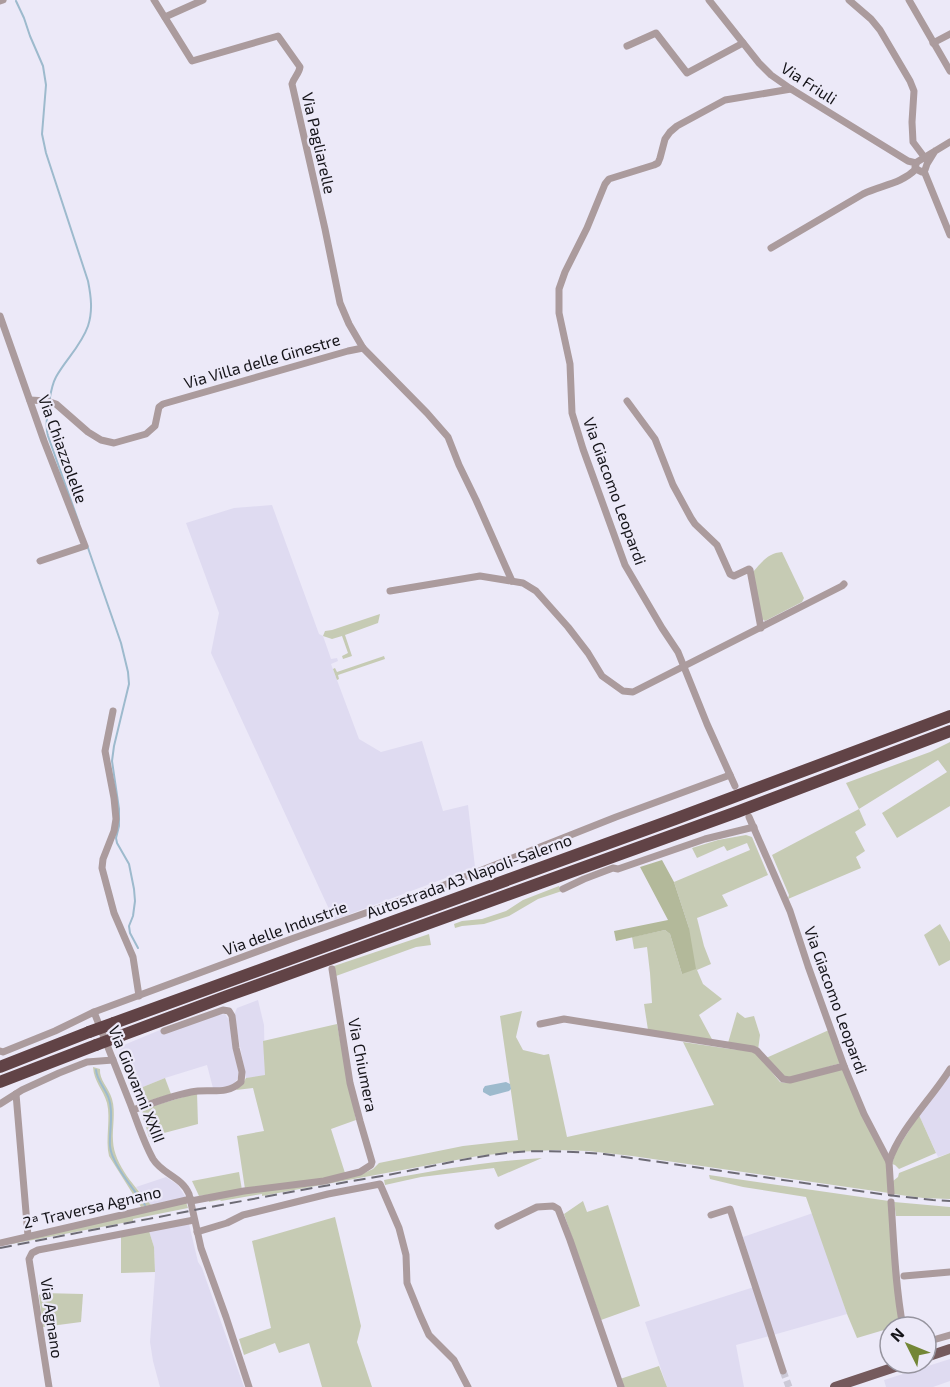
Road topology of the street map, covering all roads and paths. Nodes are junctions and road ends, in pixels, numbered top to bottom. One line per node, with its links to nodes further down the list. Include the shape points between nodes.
1 (154, 0): 6 (street, Via Pagliarelle)
2 (203, 0): 6 (street)
3 (709, 0): 8 (street, Via Friuli)
4 (849, 0): 14 (street, via 880,30 914,90 912,122)
5 (909, 0): 9 (street)
6 (165, 17): 18 (street, Via Pagliarelle, via 192,61 279,36 300,67 292,84 340,303)
7 (950, 34): 9 (street)
8 (743, 42): 10 (street, via 687,73 656,33); 12 (street, Via Friuli, via 771,75)
9 (933, 43): 11 (street)
10 (627, 46)
11 (950, 71)
12 (791, 89): 14 (street, Via Friuli, via 909,161); 26 (street, Via Giacomo Leopardi, via 725,100 670,132 654,165 609,180 559,289 559,313 570,364 572,413 583,449 625,565)
13 (950, 142): 14 (street)
14 (921, 164): 15 (street); 16 (street, via 908,177 872,190)
15 (950, 235)
16 (771, 248)
17 (0, 316): 19 (street, Via Chiazzolelle)
18 (363, 348): 19 (street, Via Villa delle Ginestre, via 163,404 155,426 146,434 114,443 88,432 49,401); 22 (street, Via Villa delle Ginestre, via 448,437)
19 (30, 400): 21 (street, Via Chiazzolelle, via 85,546)
20 (627, 401): 25 (street, via 655,439 691,518 717,545 730,574 750,570)
21 (40, 561)
22 (512, 581): 24 (street, via 480,576); 26 (street, via 536,591 582,644 602,676 623,691 633,692)
23 (844, 584): 25 (street)
24 (390, 591)
25 (761, 628): 26 (street)
26 (685, 667): 30 (street, Via Giacomo Leopardi)
27 (113, 711): 36 (street, via 105,751 116,819 102,868 114,913 133,957)
28 (950, 716): 43 (highway, Autostrada A3 Napoli-Salerno, bridge)
29 (950, 730): 45 (highway, Autostrada A3 Napoli-Salerno, bridge)
30 (730, 775): 31 (street, Via Giacomo Leopardi); 36 (street, Via delle Industrie)
31 (735, 786)
32 (749, 817): 33 (street, Via Giacomo Leopardi)
33 (754, 827): 34 (street, via 613,868); 42 (street, Via Giacomo Leopardi, via 790,911)
34 (563, 888)
35 (332, 969): 50 (street, Via Chiumera, via 350,1083)
36 (139, 996): 37 (street, Via delle Industrie)
37 (94, 1012): 40 (street, Via Giovanni XXIII); 41 (street, Via Giovanni XXIII)
38 (540, 1024): 42 (street, via 564,1019 753,1049 783,1079 790,1080)
39 (164, 1031): 48 (street, via 229,1011 241,1082 231,1089 198,1090)
40 (0, 1051)
41 (113, 1060): 46 (street, via 87,1062); 48 (street, Via Giovanni XXIII)
42 (844, 1066): 49 (street, Via Giacomo Leopardi)
43 (0, 1067)
44 (950, 1069): 49 (street, via 902,1135)
45 (0, 1082)
46 (16, 1094): 47 (street); 58 (street)
47 (0, 1104)
48 (133, 1110): 52 (street, Via Giovanni XXIII, via 153,1158 186,1186)
49 (889, 1162): 51 (street, Via Giacomo Leopardi)
50 (371, 1166): 52 (street, 2ª Traversa Agnano, via 324,1181)
51 (891, 1193)
52 (191, 1200): 55 (street, Via Giovanni XXIII); 58 (street, 2ª Traversa Agnano)
53 (891, 1202): 62 (street)
54 (711, 1215): 63 (street, via 730,1209)
55 (194, 1220): 57 (street, Via Giovanni XXIII); 66 (street, Via Agnano, via 32,1253 29,1259)
56 (498, 1226): 69 (street, via 537,1207 558,1209)
57 (197, 1232): 67 (street, Via Giovanni XXIII); 68 (street, via 243,1215 380,1184 399,1228 407,1283 420,1315 429,1335 454,1360)
58 (28, 1236): 59 (street, 2ª Traversa Agnano)
59 (0, 1243)
60 (950, 1272): 61 (street)
61 (904, 1276)
62 (902, 1315)
63 (783, 1371)
64 (879, 1375): 65 (main road)
65 (860, 1383): 70 (main road)
66 (49, 1387)
67 (249, 1387)
68 (468, 1387)
69 (621, 1387)
70 (835, 1387)

